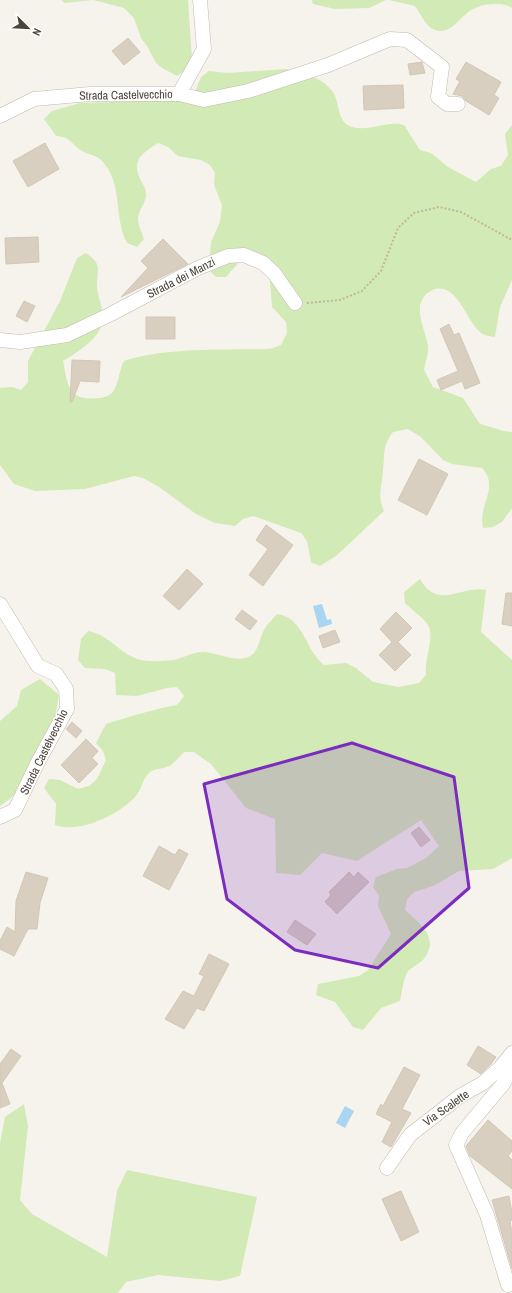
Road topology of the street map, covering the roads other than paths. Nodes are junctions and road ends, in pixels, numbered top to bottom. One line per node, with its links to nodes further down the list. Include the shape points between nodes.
1 (200, 0): 2 (street, Strada Castelvecchio, via 204,49)
2 (179, 94): 3 (street, via 204,100 248,91 328,65 390,39 407,40 442,67 438,97 447,104); 4 (street, Strada Castelvecchio, via 90,94 34,100)
3 (458, 104)
4 (0, 116)
5 (295, 303): 6 (street, Strada dei Manzi, via 274,273 263,263 244,255 228,256 198,268 112,314 66,335 20,342)
6 (0, 340)
7 (0, 604): 8 (street, Strada Castelvecchio, via 38,666 56,674 66,689 67,709 15,810)
8 (0, 817)
9 (512, 1053): 11 (street, Via Scalette, via 483,1083 460,1096 410,1135)
10 (512, 1068): 12 (street, via 503,1084 462,1133 456,1145 487,1215)
11 (387, 1168)
12 (508, 1285)

